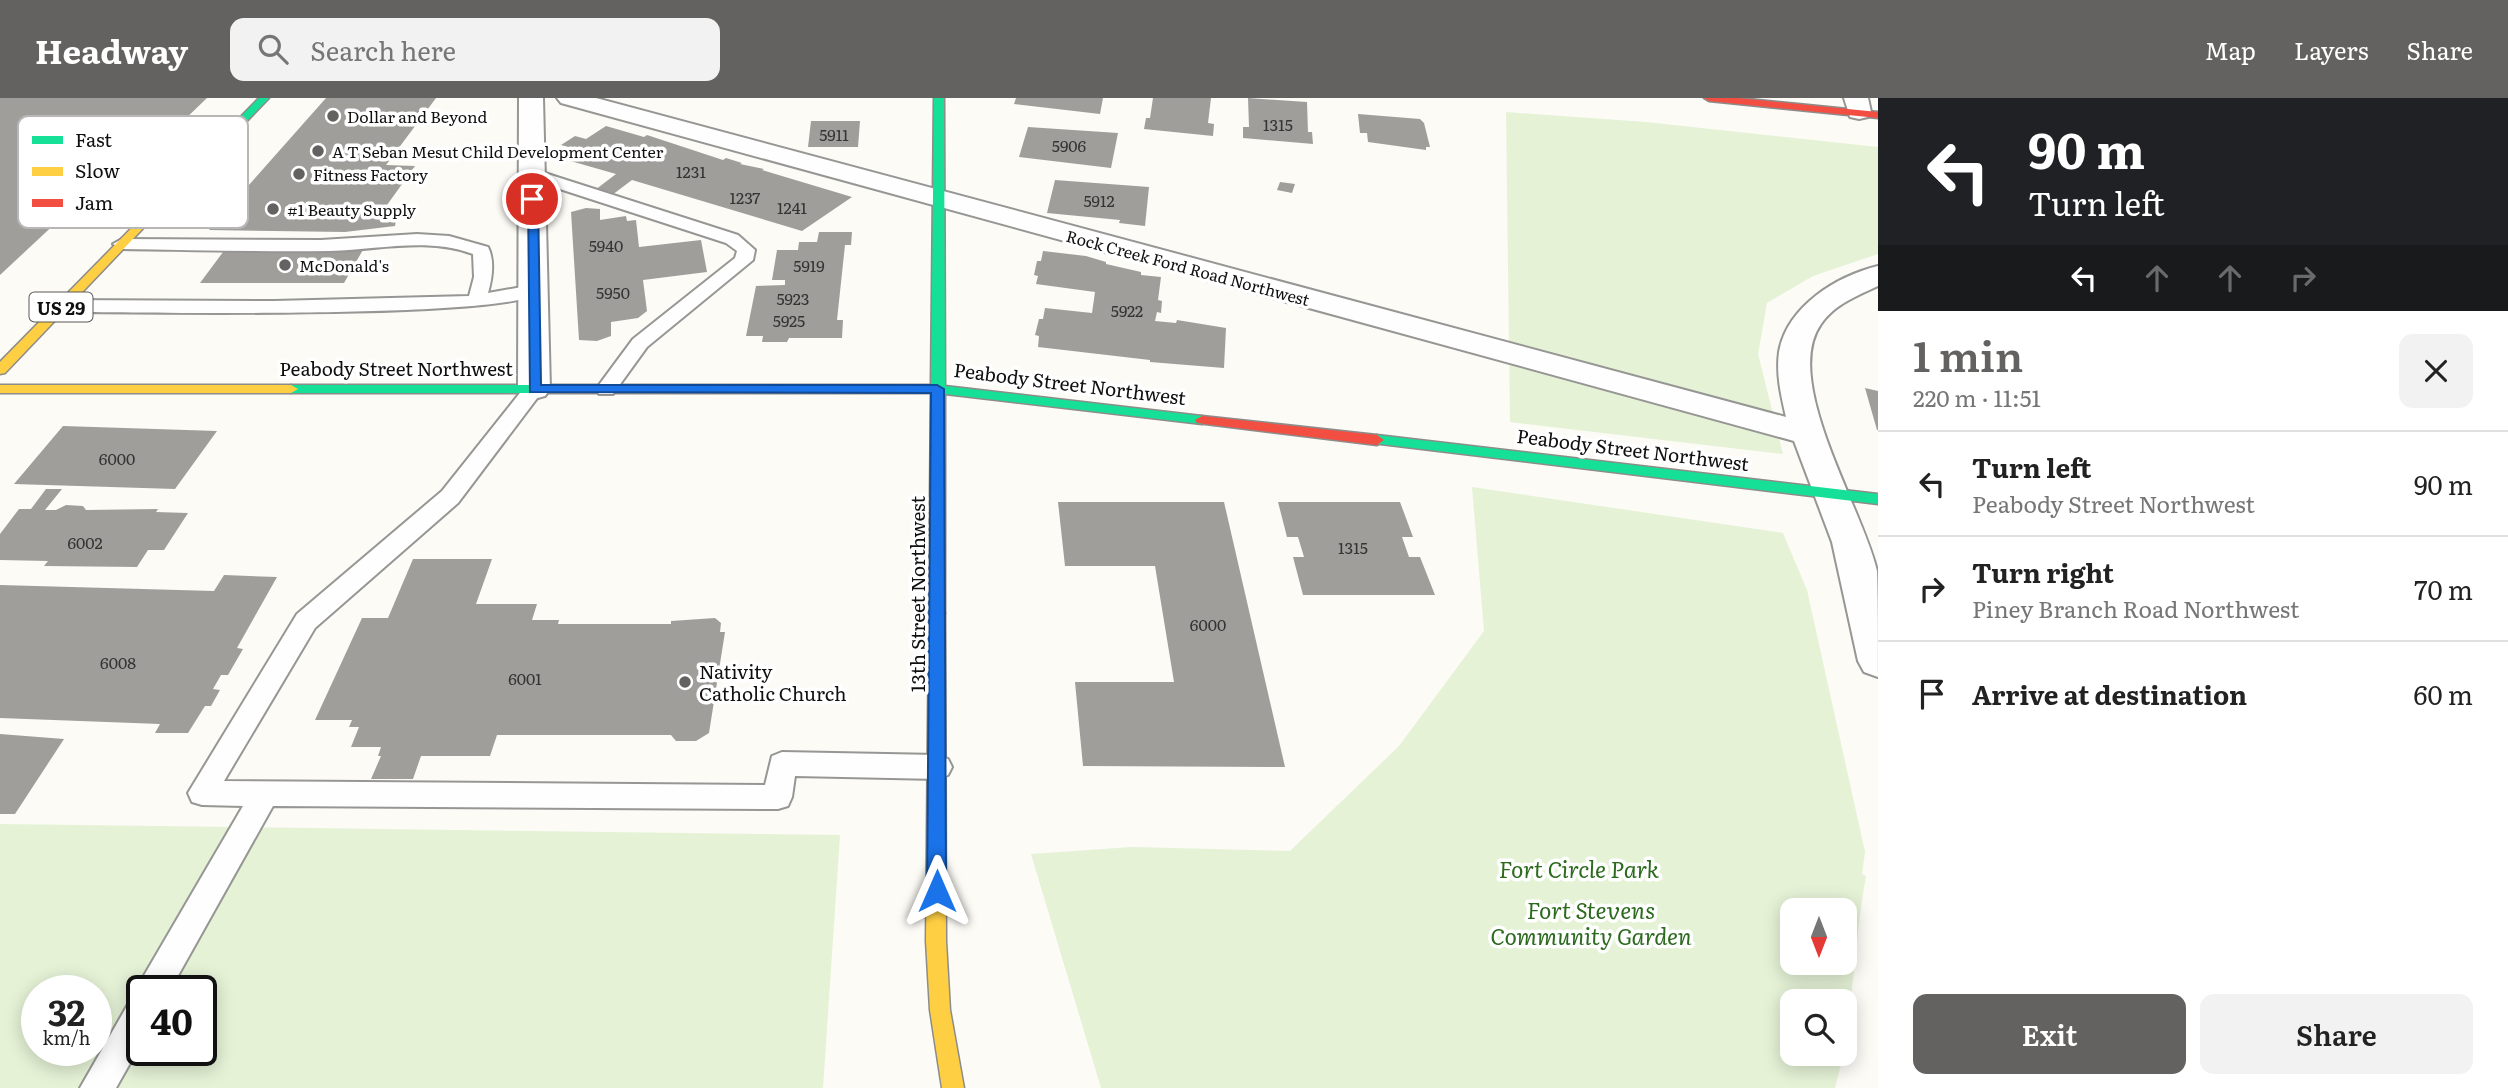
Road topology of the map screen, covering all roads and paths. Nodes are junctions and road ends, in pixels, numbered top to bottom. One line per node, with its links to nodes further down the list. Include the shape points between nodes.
1 (264, 98): 7 (main road, US 29)
2 (531, 98): 8 (street)
3 (569, 98): 9 (street, Rock Creek Ford Road Northwest)
4 (939, 98): 9 (main road, 13th Street Northwest)
5 (1709, 98): 6 (main road)
6 (1868, 109)
7 (246, 116)
8 (532, 174): 13 (street); 19 (lane, via 732,239 747,250 744,260 640,343)
9 (938, 200): 20 (main road, 13th Street Northwest); 21 (street, Rock Creek Ford Road Northwest)
10 (138, 228): 11 (main road, US 29)
11 (122, 244): 14 (lane, via 460,241 482,251 483,278); 15 (main road, US 29)
12 (1878, 275): 21 (street, via 1844,289 1805,322 1792,368)
13 (533, 291): 14 (lane); 18 (street)
14 (477, 301): 15 (lane, via 274,307)
15 (62, 306): 16 (main road, US 29)
16 (0, 370)
17 (0, 388): 18 (main road, Peabody Street Northwest)
18 (534, 389): 19 (main road, Peabody Street Northwest); 26 (lane, via 450,497 306,621 202,793)
19 (606, 389): 20 (main road, Peabody Street Northwest)
20 (937, 389): 22 (main road, Peabody Street Northwest); 25 (main road, 13th Street Northwest)
21 (1808, 435): 22 (street)
22 (1833, 494): 23 (main road, Peabody Street Northwest); 24 (street, via 1853,553)
23 (1878, 499)
24 (1878, 661)
25 (938, 767): 26 (lane, via 782,764 778,797); 30 (main road, 13th Street Northwest, via 937,964)
26 (266, 792): 27 (lane)
27 (162, 975)
28 (126, 1038): 29 (lane)
29 (97, 1088)
30 (953, 1088)

